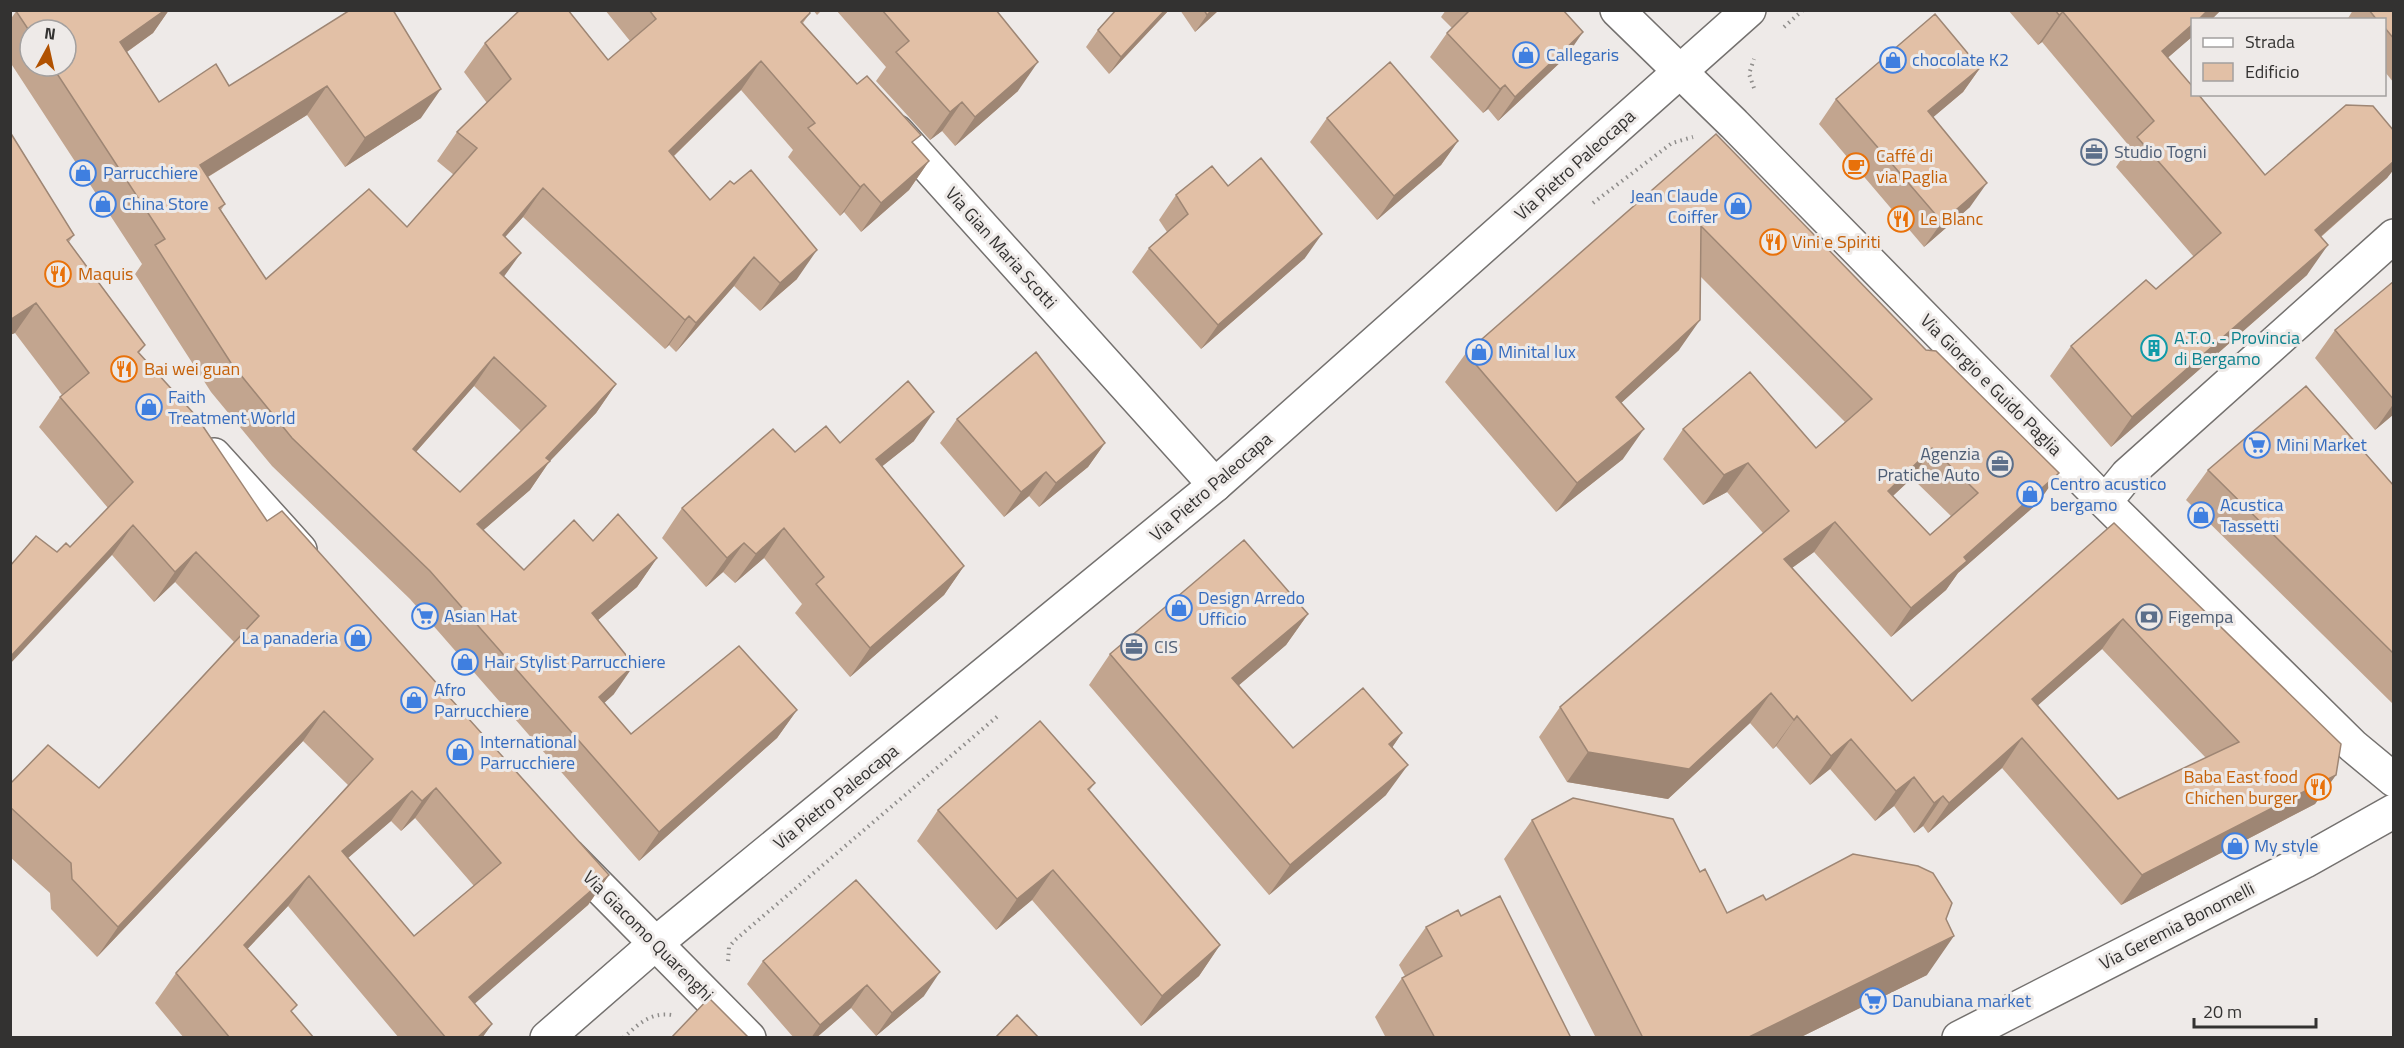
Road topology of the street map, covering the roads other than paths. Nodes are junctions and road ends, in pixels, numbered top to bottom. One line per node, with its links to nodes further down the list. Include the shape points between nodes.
1 (1617, 10): 3 (street, Via Giorgio e Guido Paglia)
2 (1749, 10): 3 (street, Via Pietro Paleocapa)
3 (1680, 72): 7 (street, Via Pietro Paleocapa); 8 (street, Via Giorgio e Guido Paglia)
4 (874, 107): 7 (street, Via Gian Maria Scotti)
5 (2394, 236): 8 (street, via 2127,475)
6 (195, 434): 9 (street)
7 (1215, 485): 13 (street, Via Pietro Paleocapa)
8 (2105, 502): 10 (street, Via Giorgio e Guido Paglia, via 2353,746)
9 (319, 572)
10 (2394, 780)
11 (2394, 811): 16 (street, Via Geremia Bonomelli, via 2305,861)
12 (551, 837): 13 (street, Via Giacomo Quarenghi)
13 (655, 944): 14 (street, Via Pietro Paleocapa); 15 (street, Via Giacomo Quarenghi)
14 (547, 1038)
15 (749, 1038)
16 (1959, 1038)

